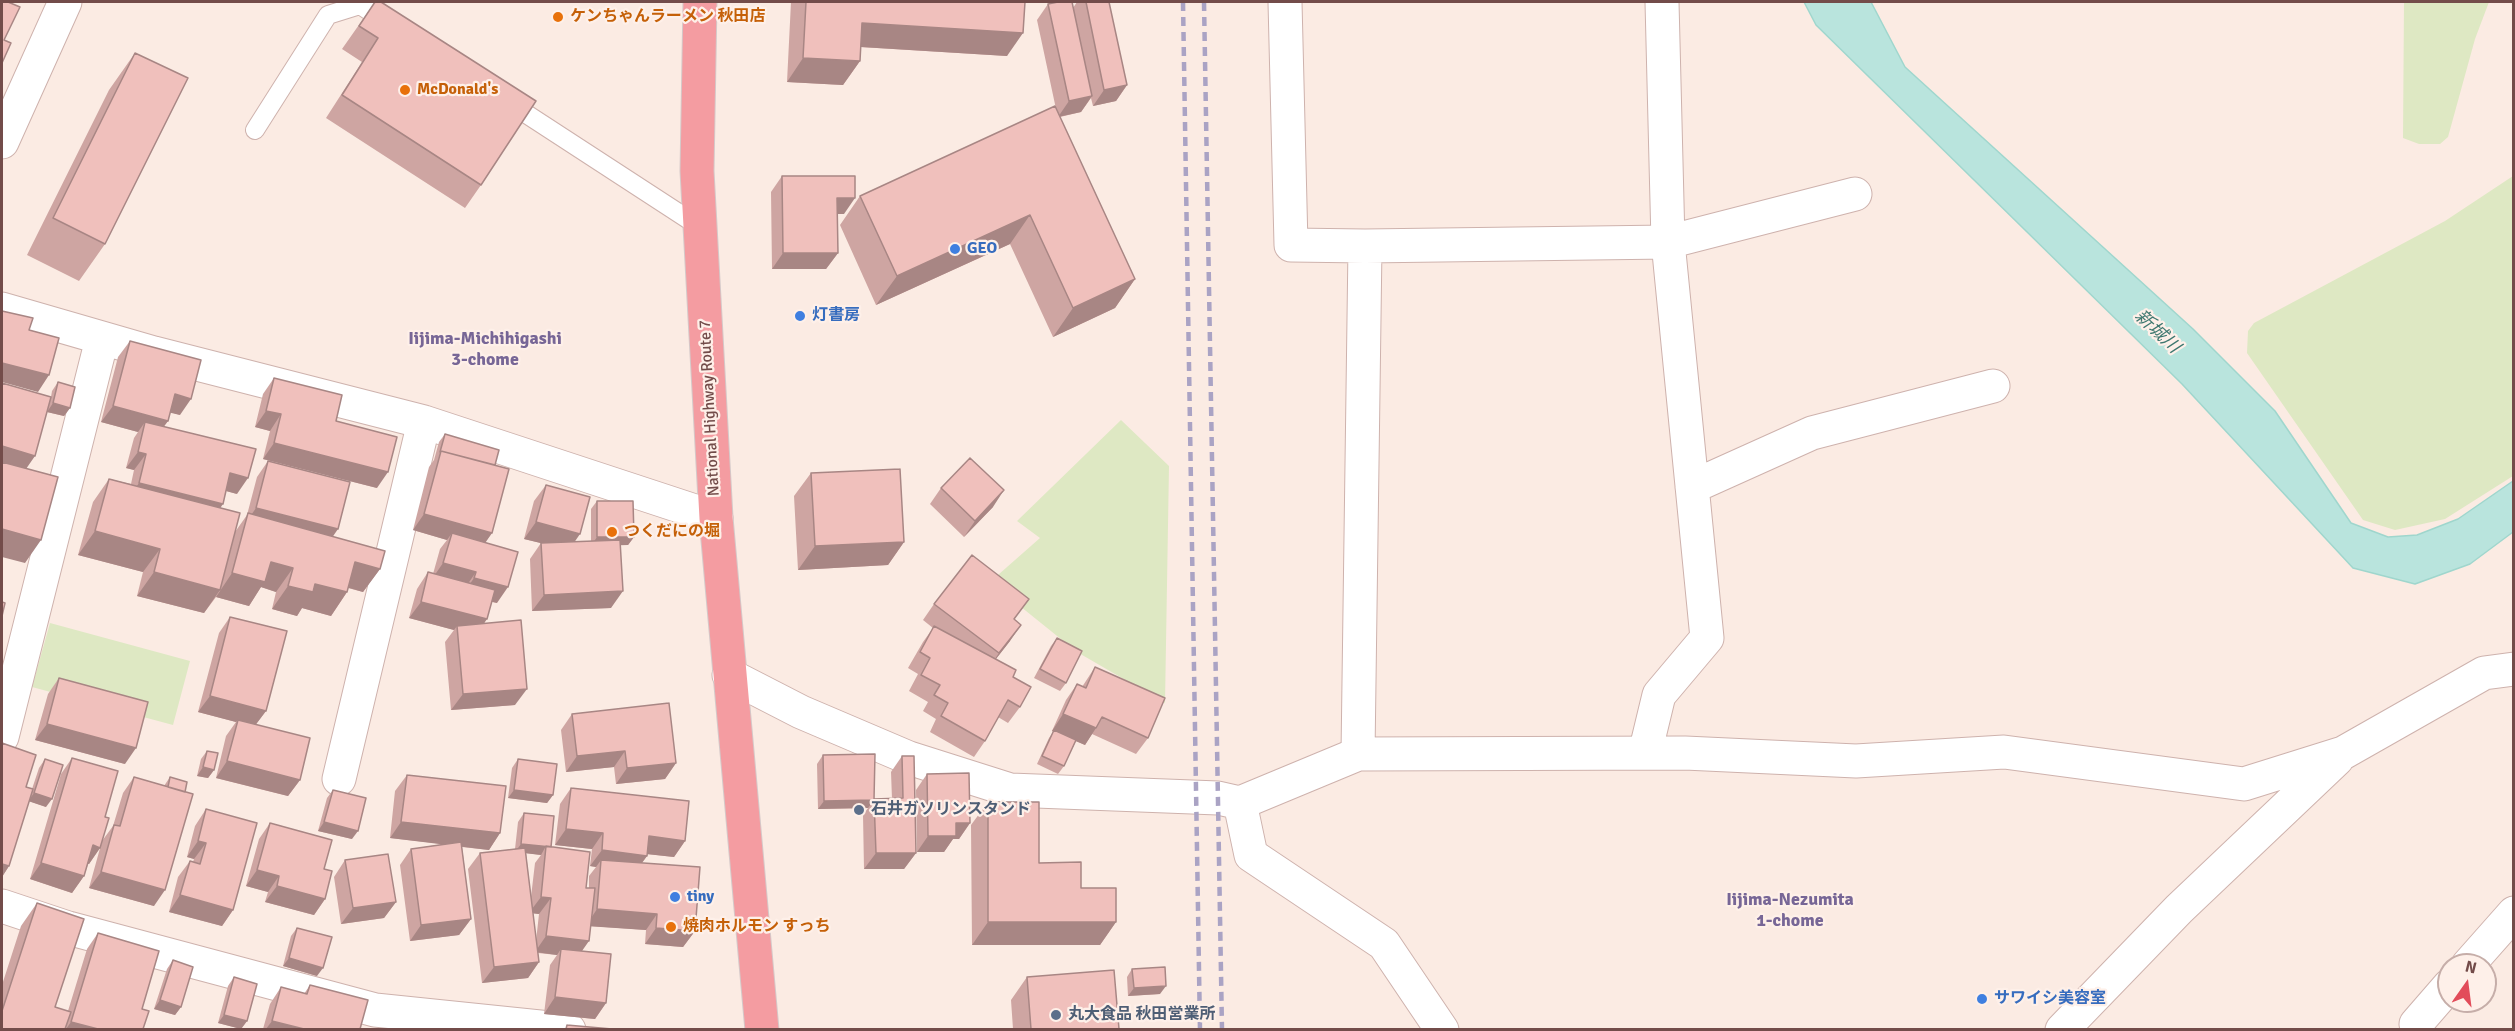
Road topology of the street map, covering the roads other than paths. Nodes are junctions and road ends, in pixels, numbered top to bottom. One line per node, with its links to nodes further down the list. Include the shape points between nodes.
1 (65, 2): 8 (street)
2 (700, 2): 10 (highway, National Highway Route 7)
3 (1286, 2): 12 (street, via 1291,245)
4 (1662, 2): 11 (street)
5 (400, 31): 7 (lane, via 360,5 328,15)
6 (490, 90): 10 (lane)
7 (255, 130)
8 (2, 142)
9 (1855, 194): 11 (street)
10 (700, 227): 18 (highway, National Highway Route 7)
11 (1668, 242): 12 (street); 17 (street)
12 (1365, 246): 24 (street)
13 (2, 309): 14 (street)
14 (102, 339): 16 (street); 21 (street)
15 (1993, 386): 17 (street, via 1812,433)
16 (424, 422): 18 (street); 25 (street)
17 (1692, 487): 22 (street, via 1707,638 1659,695)
18 (716, 518): 20 (highway, National Highway Route 7)
19 (2514, 669): 23 (street, via 2484,673)
20 (729, 675): 26 (street, via 801,712 909,758 1010,790 1218,798); 33 (highway, National Highway Route 7)
21 (2, 737)
22 (1645, 753): 23 (street, via 1856,761 2004,752 2244,784); 24 (street)
23 (2343, 753): 35 (street)
24 (1358, 754): 26 (street)
25 (339, 779)
26 (1240, 803): 34 (street, via 1251,855 1384,944)
27 (2, 906): 32 (street, via 68,928 375,1010)
28 (2514, 913): 29 (street)
29 (2479, 953)
30 (2437, 1000): 31 (street)
31 (2416, 1024)
32 (569, 1029)
33 (762, 1029)
34 (1442, 1029)
35 (2062, 1029)

